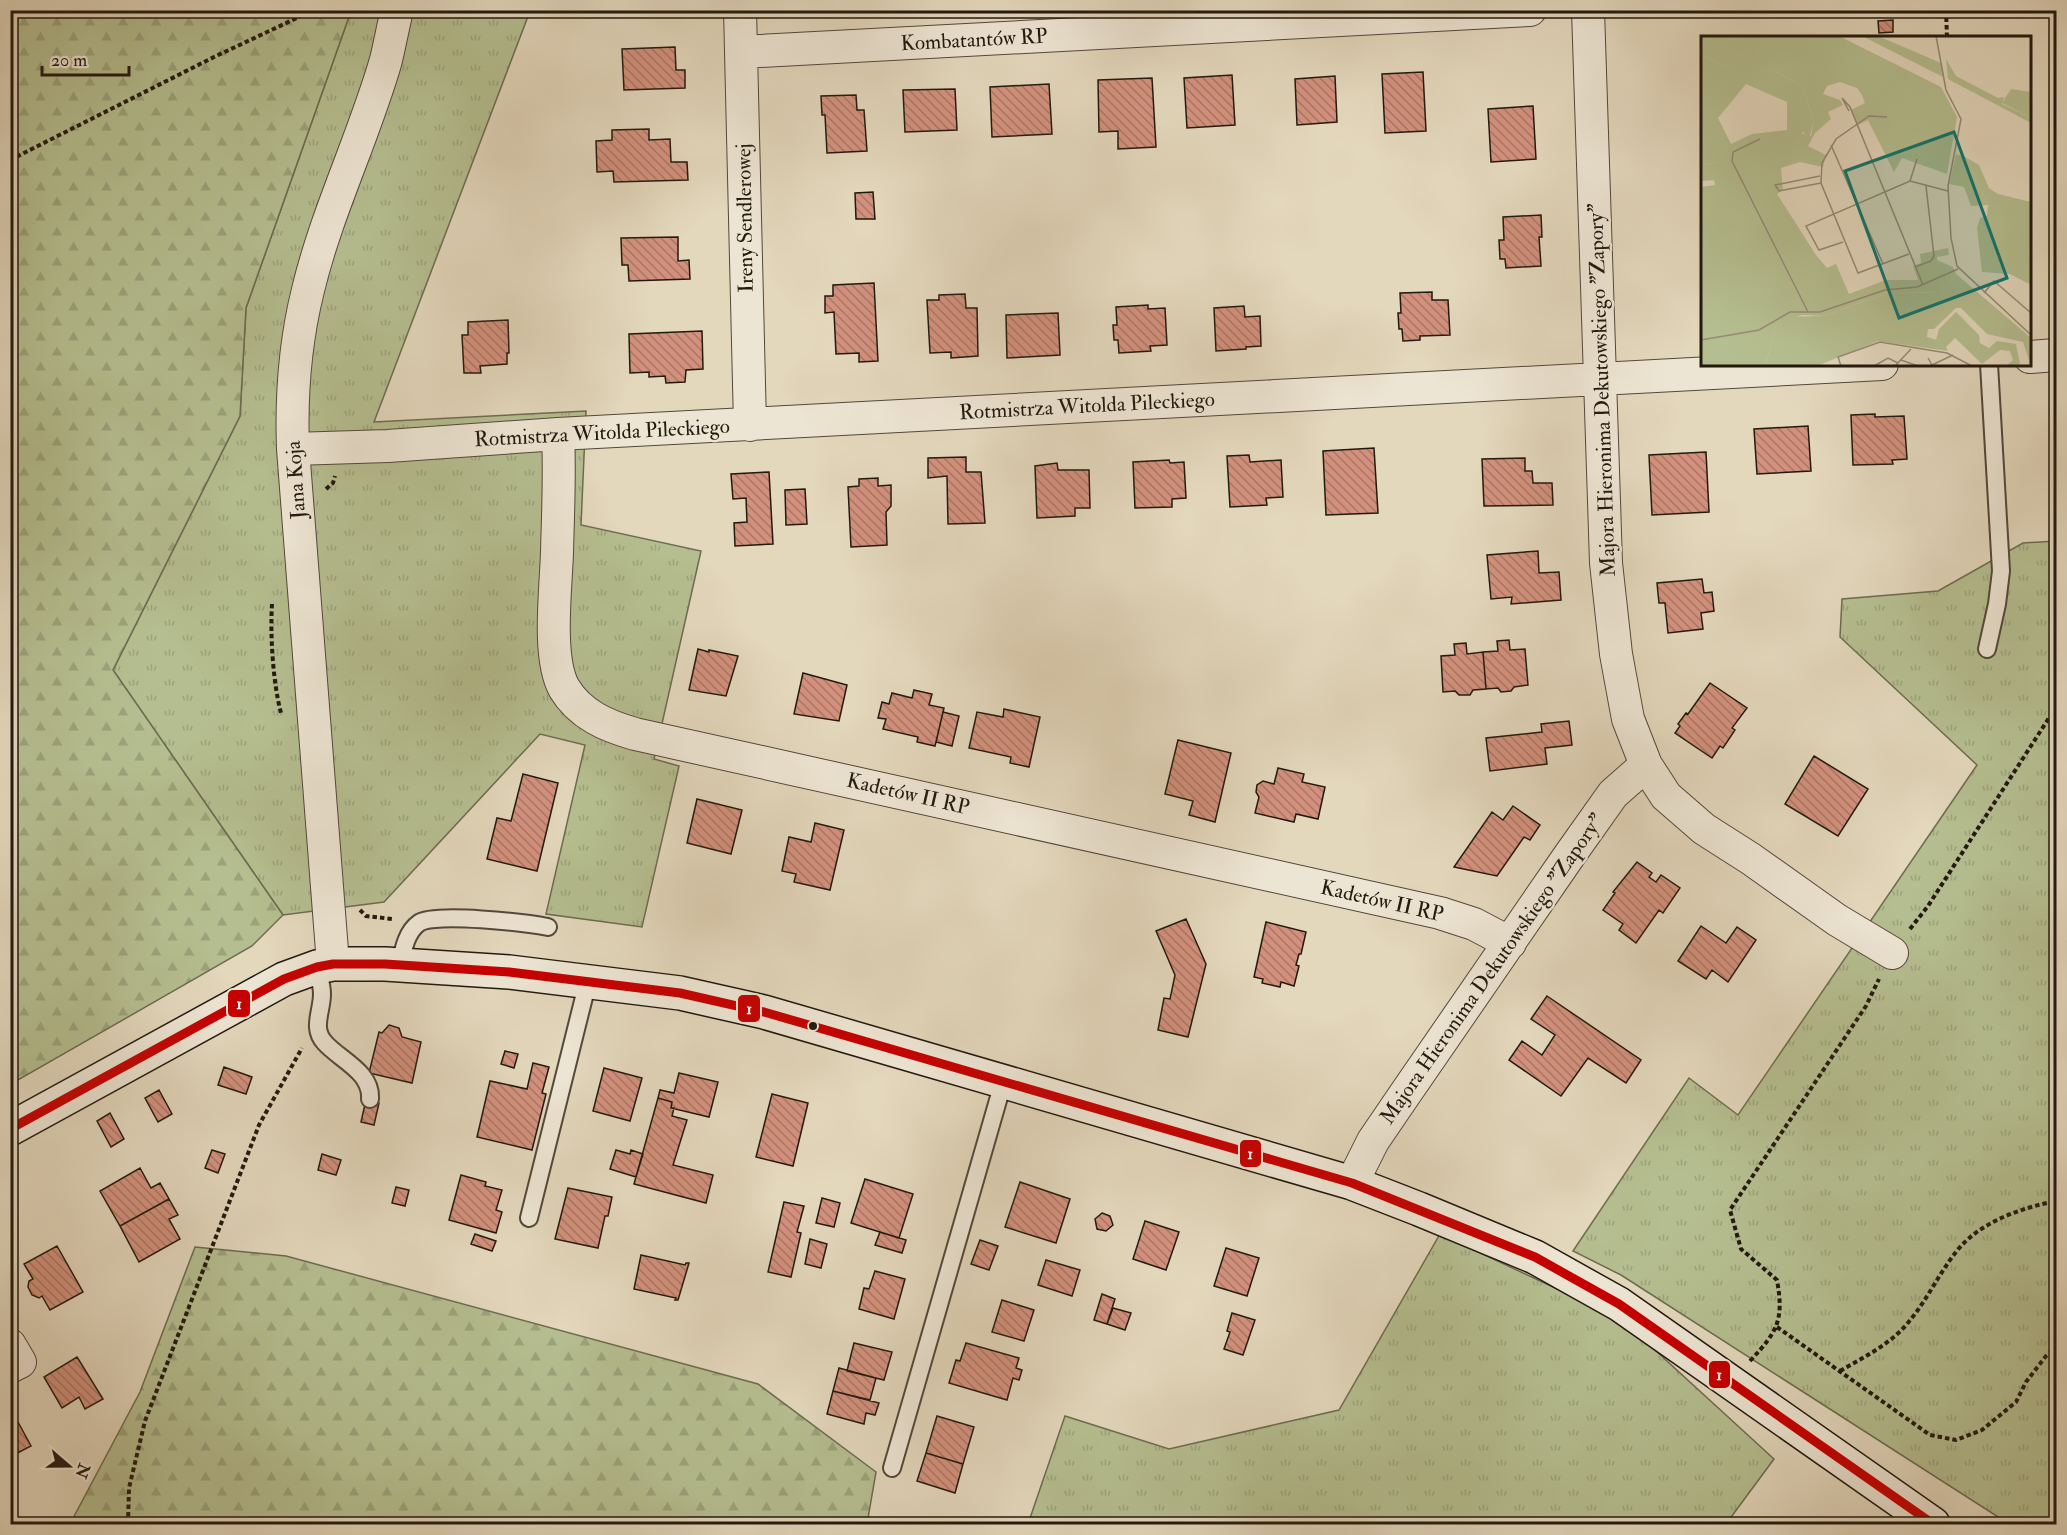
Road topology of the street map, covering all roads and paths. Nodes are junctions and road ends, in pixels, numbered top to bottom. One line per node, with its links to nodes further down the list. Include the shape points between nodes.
1 (314, 10): 9 (path)
2 (397, 10): 17 (street, Jana Koja, via 385,61 308,290 294,374)
3 (740, 10): 8 (street, Ireny Sendlerowej)
4 (1530, 10): 8 (street, Kombatantów RP)
5 (1588, 10): 14 (street, Majora Hieronima Dekutowskiego "Zapory")
6 (1946, 10): 7 (path)
7 (1947, 36)
8 (741, 52): 15 (street, Ireny Sendlerowej)
9 (10, 160)
10 (2056, 356): 11 (street)
11 (2031, 357)
12 (1844, 366): 14 (street, Rotmistrza Witolda Pileckiego)
13 (1989, 366): 18 (lane, via 2001,571)
14 (1600, 379): 15 (street, Rotmistrza Witolda Pileckiego); 20 (street, Majora Hieronima Dekutowskiego "Zapory", via 1606,563 1616,654 1628,718)
15 (750, 425): 16 (street, Rotmistrza Witolda Pileckiego)
16 (558, 434): 17 (street, Rotmistrza Witolda Pileckiego); 24 (street, Kadetów II RP, via 555,660 564,687 583,710 608,726 1440,913 1474,924)
17 (293, 449): 26 (street, Jana Koja)
18 (1987, 649)
19 (2056, 707): 25 (path, via 1928,906)
20 (1646, 765): 24 (street, Majora Hieronima Dekutowskiego "Zapory", via 1613,794); 25 (street, Majora Hieronima Dekutowskiego "Zapory", via 1666,796 1704,829)
21 (353, 903): 22 (path, via 366,916)
22 (420, 922): 23 (lane, via 439,918); 27 (lane, via 404,946)
23 (549, 927)
24 (1510, 943): 33 (street, Majora Hieronima Dekutowskiego "Zapory", via 1373,1141)
25 (1892, 953): 36 (path, via 1866,1006 1730,1210 1741,1250 1778,1280 1781,1304)
26 (325, 965): 27 (street); 29 (lane); 32 (street, via 284,979)
27 (400, 965): 28 (street)
28 (588, 981): 30 (street, via 680,993 764,1012); 35 (lane)
29 (316, 1028): 31 (lane, via 324,1043 368,1084); 43 (path, via 259,1125 145,1420 129,1488)
30 (1003, 1083): 33 (street); 42 (lane)
31 (370, 1098)
32 (10, 1129)
33 (1352, 1183): 41 (street, via 1568,1274 1619,1304)
34 (2056, 1201): 40 (path, via 2038,1204 1987,1225 1957,1250 1907,1324 1887,1344)
35 (529, 1218)
36 (1777, 1327): 40 (path); 41 (path)
37 (10, 1345): 39 (street, via 20,1362)
38 (2056, 1348): 40 (path, via 2026,1382 2016,1402 1982,1430 1956,1440 1930,1435)
39 (10, 1367)
40 (1840, 1371)
41 (1730, 1383): 44 (street)
42 (892, 1467)
43 (128, 1524)
44 (1933, 1524)

